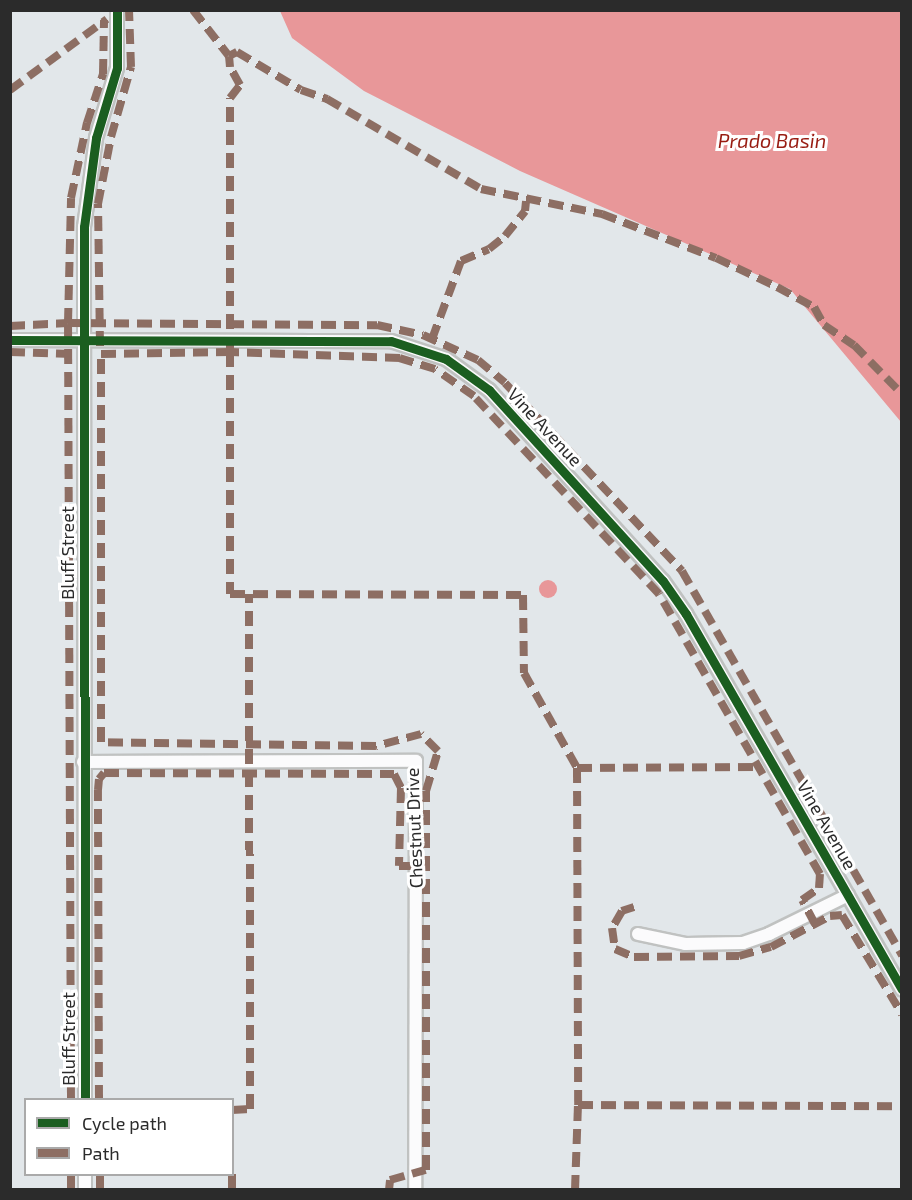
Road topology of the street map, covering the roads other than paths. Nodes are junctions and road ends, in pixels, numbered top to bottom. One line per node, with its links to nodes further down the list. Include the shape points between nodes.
1 (117, 10): 2 (street, Bluff Street, via 117,68 87,184)
2 (85, 339): 3 (street, Vine Avenue); 4 (street, Bluff Street); 5 (street, Vine Avenue, via 391,341 446,359 489,390 663,581 686,614)
3 (10, 340)
4 (83, 762): 8 (street, Bluff Street); 9 (street, Chestnut Drive, via 416,761)
5 (848, 895): 6 (street, via 770,934 743,943 685,944); 7 (street, Vine Avenue)
6 (638, 934)
7 (902, 989)
8 (85, 1098)
9 (415, 1190)

